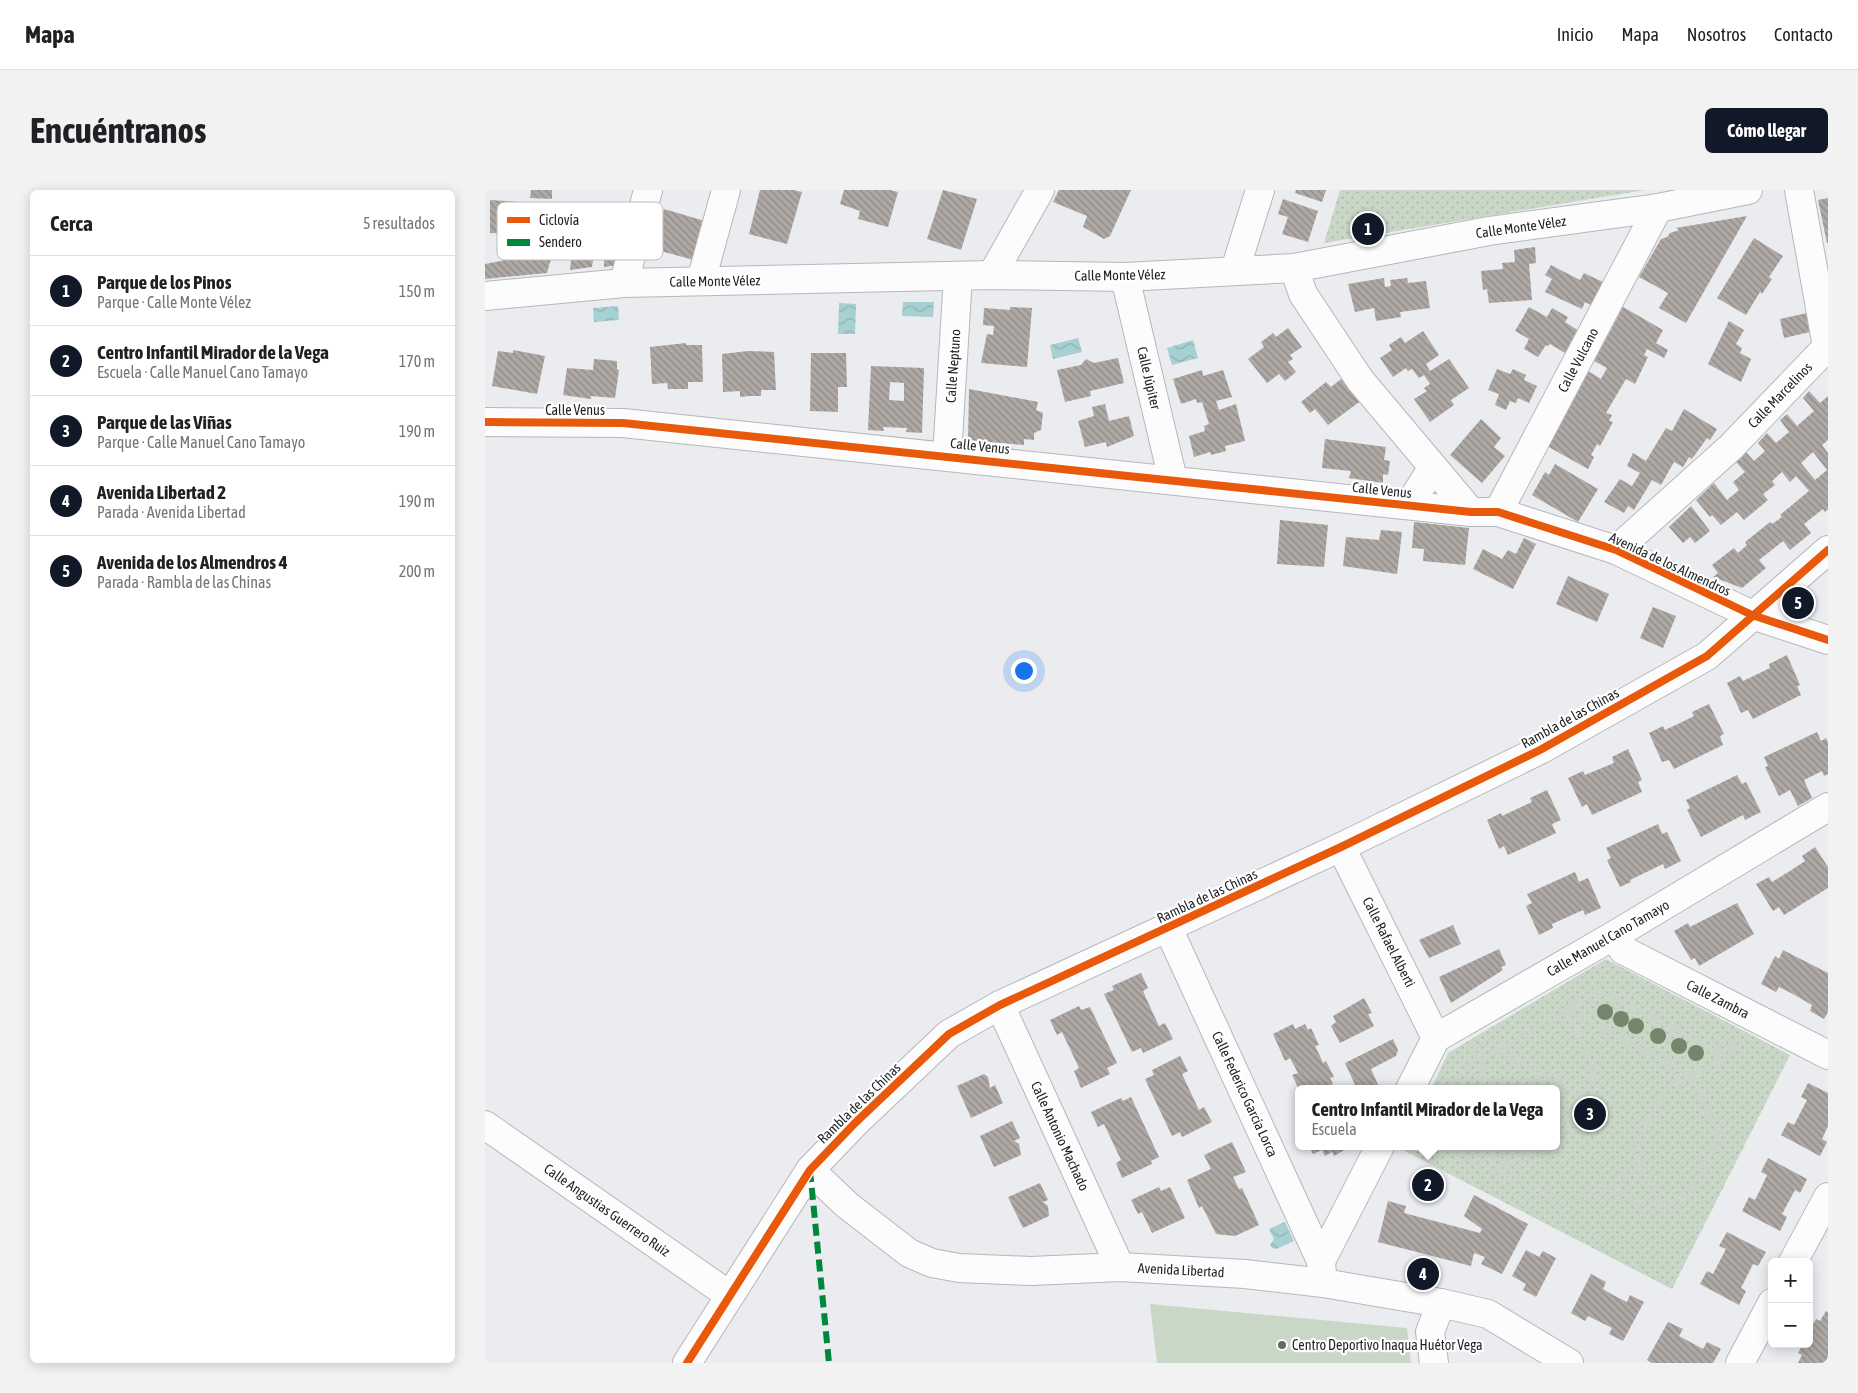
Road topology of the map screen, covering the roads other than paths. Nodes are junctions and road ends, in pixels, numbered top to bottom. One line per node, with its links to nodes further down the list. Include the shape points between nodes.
1 (726, 190): 13 (street)
2 (1040, 190): 10 (street)
3 (1260, 190): 9 (street)
4 (1748, 190): 6 (street, Calle Monte Vélez)
5 (1799, 190): 23 (street, Calle Marcelinos, via 1827,347 1731,446)
6 (1658, 208): 8 (street, Calle Monte Vélez, via 1489,231); 22 (street, Calle Vulcano)
7 (630, 260): 14 (street)
8 (1294, 268): 9 (street, Calle Monte Vélez); 18 (street, via 1303,294 1360,380)
9 (1235, 270): 12 (street, Calle Monte Vélez)
10 (992, 275): 11 (street, Calle Monte Vélez); 12 (street, Calle Monte Vélez)
11 (958, 276): 13 (street, Calle Monte Vélez); 17 (street, Calle Neptuno)
12 (1125, 276): 19 (street, Calle Júpiter)
13 (701, 281): 14 (street, Calle Monte Vélez)
14 (624, 283): 15 (street, Calle Monte Vélez)
15 (485, 296)
16 (485, 422): 17 (street, Calle Venus, via 623,422)
17 (947, 456): 19 (street, Calle Venus)
18 (1433, 467): 20 (street, Calle Venus); 21 (street)
19 (1173, 480): 20 (street, Calle Venus)
20 (1409, 505): 21 (street, Calle Venus)
21 (1471, 512): 22 (street, Avenida de los Almendros)
22 (1498, 512): 23 (street, Avenida de los Almendros)
23 (1616, 550): 25 (street, Avenida de los Almendros)
24 (1828, 550): 25 (street, Rambla de las Chinas)
25 (1751, 615): 26 (street, Avenida de los Almendros); 28 (street, Rambla de las Chinas, via 1699,661 1540,750)
26 (1828, 640)
27 (1828, 806): 30 (street, Calle Manuel Cano Tamayo)
28 (1341, 848): 29 (street, Rambla de las Chinas); 32 (street, Calle Rafael Alberti)
29 (1168, 928): 31 (street, Rambla de las Chinas); 41 (street, Calle Federico García Lorca)
30 (1613, 936): 32 (street, Calle Manuel Cano Tamayo); 33 (street, Calle Zambra, via 1623,950)
31 (1000, 1005): 37 (street, Rambla de las Chinas, via 949,1034); 40 (street, Calle Antonio Machado)
32 (1436, 1038): 34 (street)
33 (1828, 1056)
34 (1412, 1085)
35 (485, 1125): 42 (street, Calle Angustias Guerrero Ruiz)
36 (1378, 1150): 41 (street)
37 (810, 1170): 40 (street, Avenida Libertad, via 847,1205 909,1253 932,1264 1031,1272); 42 (street, Rambla de las Chinas)
38 (1828, 1197): 39 (street)
39 (1795, 1258)
40 (1120, 1267): 41 (street, Avenida Libertad, via 1245,1274)
41 (1322, 1272): 43 (street, Avenida Libertad)
42 (729, 1295): 45 (street, Rambla de las Chinas)
43 (1441, 1304): 46 (street, via 1430,1332); 47 (street, Avenida Libertad, via 1488,1314)
44 (1768, 1310): 48 (street)
45 (687, 1363)
46 (1434, 1363)
47 (1569, 1363)
48 (1740, 1363)

